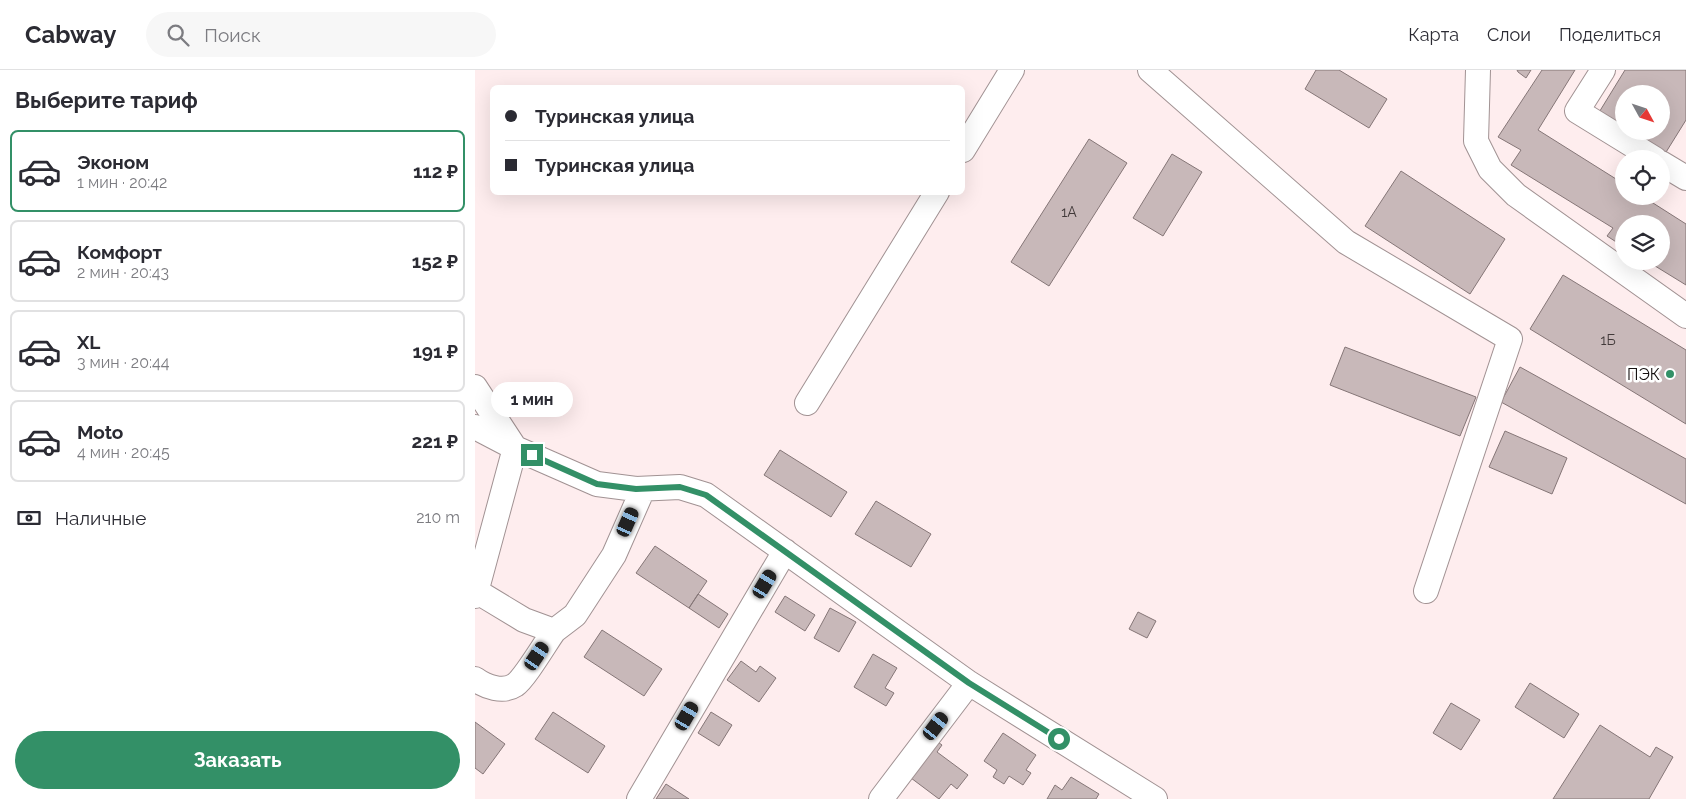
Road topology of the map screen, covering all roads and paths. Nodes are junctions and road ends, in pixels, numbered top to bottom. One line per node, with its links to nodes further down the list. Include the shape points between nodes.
1 (1012, 70): 5 (street)
2 (1150, 70): 15 (street, via 1345,242 1510,338)
3 (1478, 70): 8 (street, via 1476,141 1490,169 1516,195)
4 (1603, 70): 6 (street, via 1577,112)
5 (965, 147)
6 (1640, 150)
7 (935, 195): 10 (street)
8 (1686, 316)
9 (475, 387): 12 (street)
10 (807, 403)
11 (475, 427): 12 (street)
12 (515, 448): 13 (street, via 597,484); 16 (street)
13 (643, 489): 14 (street, via 680,487 706,495); 17 (street, via 614,555 575,615)
14 (785, 551): 19 (street); 20 (street)
15 (1426, 591)
16 (476, 593): 17 (street, via 524,620)
17 (554, 630): 18 (street, via 515,685 499,689)
18 (475, 679)
19 (969, 683): 21 (street); 22 (street)
20 (639, 799)
21 (881, 799)
22 (1155, 799)

